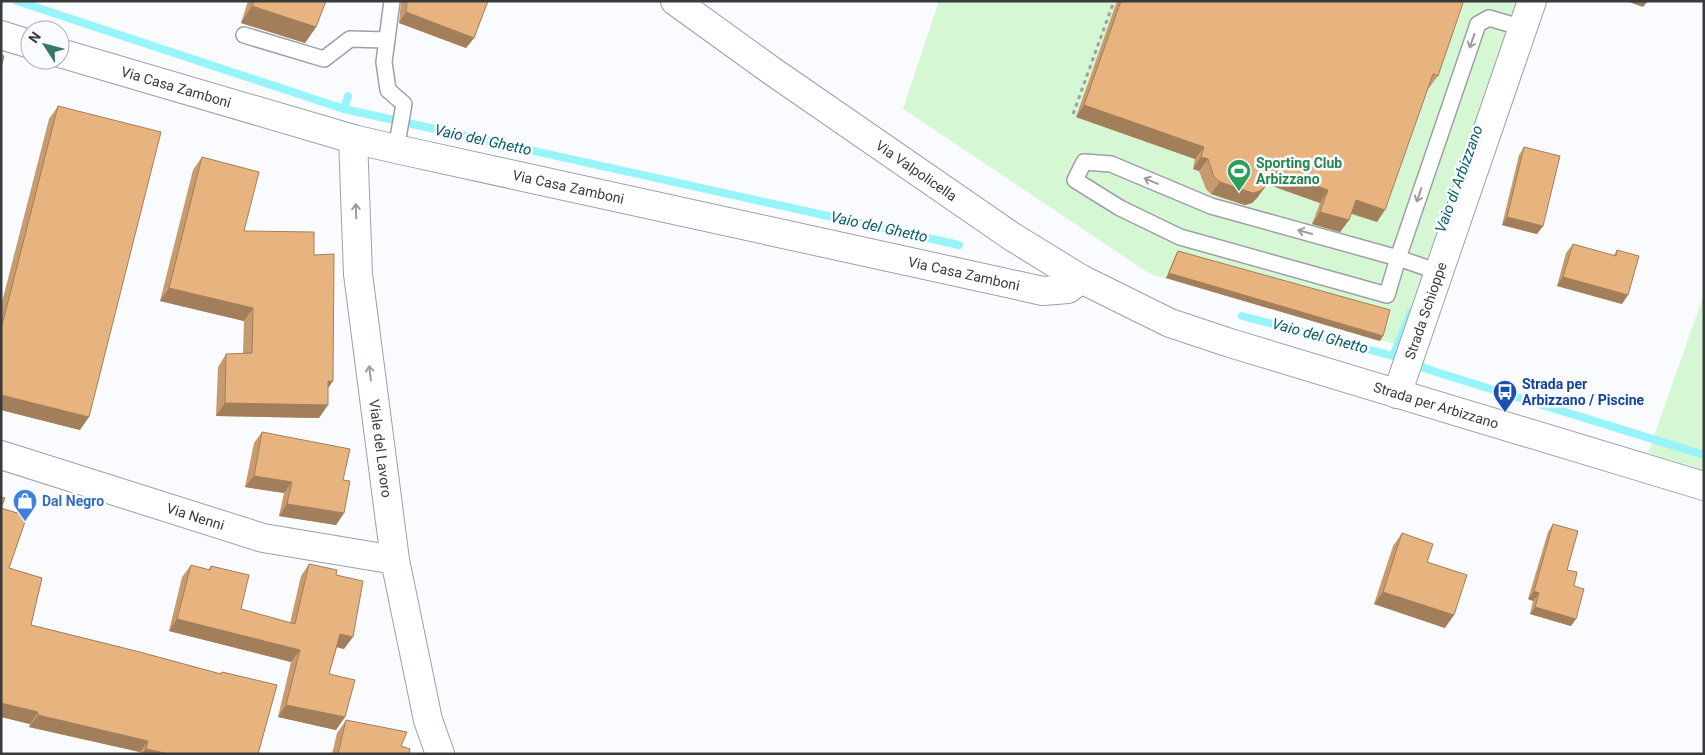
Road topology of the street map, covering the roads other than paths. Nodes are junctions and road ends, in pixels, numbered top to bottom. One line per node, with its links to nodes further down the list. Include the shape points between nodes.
1 (392, 1): 7 (lane)
2 (675, 1): 14 (street, Via Valpolicella, via 1011,236)
3 (1532, 1): 4 (street, Strada Schioppe)
4 (1523, 28): 12 (lane, one-way to 12, via 1489,18 1478,24); 13 (street, Strada Schioppe)
5 (1, 35): 8 (street)
6 (244, 35): 7 (lane, via 324,59 350,38)
7 (387, 40): 11 (lane, via 384,62 388,90 404,104)
8 (20, 41)
9 (70, 56): 10 (street, Via Casa Zamboni)
10 (353, 139): 11 (street, Via Casa Zamboni); 19 (street, Viale del Lavoro, one-way to 10, via 358,274)
11 (398, 139): 14 (street, Via Casa Zamboni, via 1043,291 1068,288)
12 (1404, 260): 12 (lane, one-way to 12, via 1210,206 1111,164 1084,162 1075,180 1120,208 1180,237 1387,295); 13 (lane)
13 (1438, 271): 16 (street, Strada Schioppe)
14 (1081, 279): 15 (street, Via Valpolicella)
15 (1170, 322): 16 (street, Strada per Arbizzano)
16 (1397, 394): 18 (street, Strada per Arbizzano)
17 (1, 455): 19 (street, Via Nenni, via 263,538)
18 (1704, 486)
19 (395, 560): 20 (street, Viale del Lavoro, via 428,720)
20 (440, 754)

